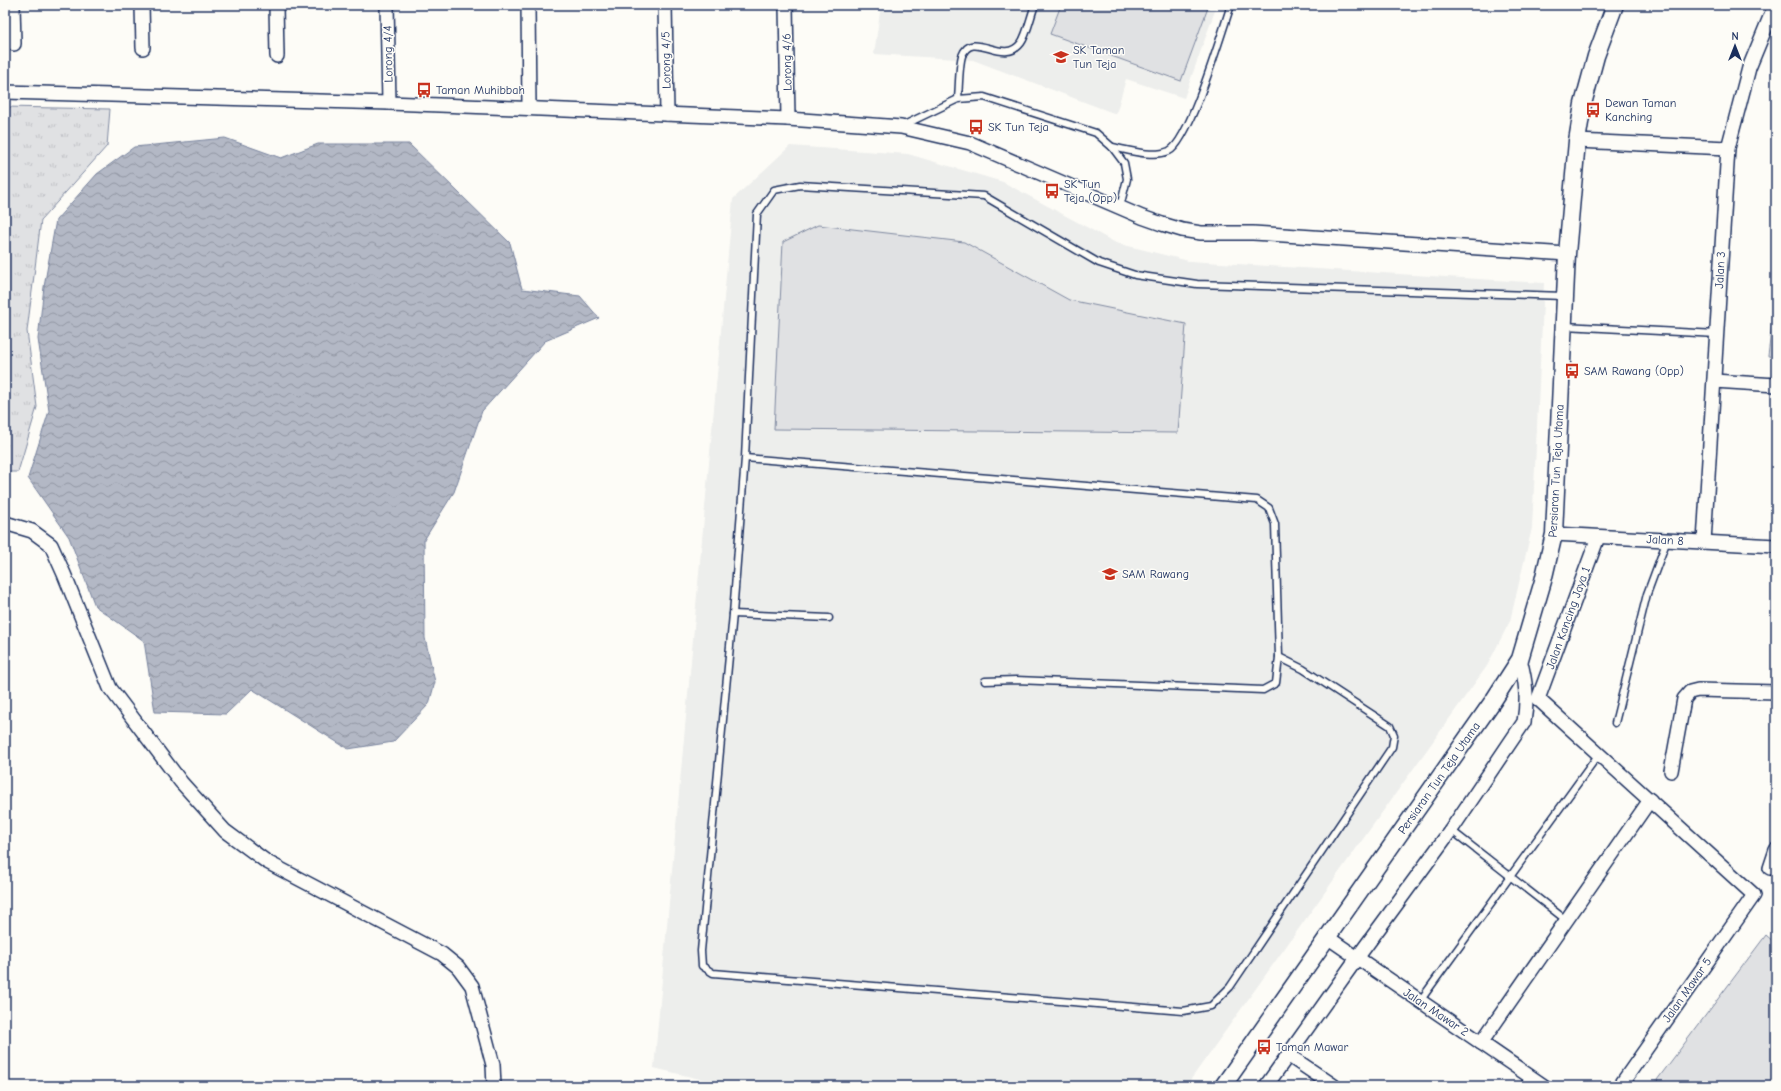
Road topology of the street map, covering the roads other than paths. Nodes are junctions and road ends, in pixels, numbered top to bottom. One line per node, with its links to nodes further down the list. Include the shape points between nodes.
1 (13, 5): 12 (street)
2 (142, 5): 13 (street)
3 (276, 5): 14 (street)
4 (387, 5): 17 (street, Lorong 4/4)
5 (528, 5): 18 (street)
6 (665, 5): 19 (street, Lorong 4/5)
7 (786, 5): 20 (street, Lorong 4/6)
8 (1034, 5): 16 (lane, via 1022,42 1014,50 1001,52 979,45 969,47 962,56)
9 (1232, 5): 23 (lane, via 1191,120 1181,138 1170,150 1149,154)
10 (1615, 5): 22 (street, Persiaran Tun Teja Utama, via 1596,56)
11 (1775, 5): 24 (street, Jalan 3, via 1749,68)
12 (14, 44)
13 (143, 48)
14 (277, 56)
15 (5, 92): 17 (street)
16 (958, 99): 21 (lane); 23 (lane, via 984,97 1096,133)
17 (389, 103): 18 (street)
18 (529, 108): 19 (street)
19 (667, 114): 20 (street)
20 (788, 120): 21 (street)
21 (901, 127): 25 (street, via 970,143)
22 (1577, 141): 24 (street); 26 (street, Persiaran Tun Teja Utama)
23 (1112, 146): 25 (lane, via 1124,163 1127,179)
24 (1728, 148): 29 (street, Jalan 3)
25 (1120, 208): 26 (street, via 1162,224 1201,233 1253,233)
26 (1567, 254): 27 (street, Persiaran Tun Teja Utama)
27 (1565, 296): 28 (street, Persiaran Tun Teja Utama); 32 (lane, via 1197,284 1135,275 1099,263 984,196 800,185 787,187 774,190 758,214)
28 (1563, 326): 29 (lane); 34 (street, Persiaran Tun Teja Utama)
29 (1716, 334): 30 (street, Jalan 3)
30 (1714, 381): 31 (street); 37 (street, Jalan 3)
31 (1776, 385)
32 (745, 458): 39 (lane); 41 (lane, via 1257,500 1269,508 1275,524)
33 (5, 523): 61 (street, via 32,531 51,545 110,688 181,782 225,831 267,862 442,954 458,967 472,986 493,1065)
34 (1554, 534): 35 (street, Jalan 8); 42 (street, Persiaran Tun Teja Utama)
35 (1598, 537): 36 (street, Jalan 8); 45 (street, Jalan Kancing Jaya 1)
36 (1667, 540): 37 (street, Jalan 8); 46 (lane, via 1647,594)
37 (1704, 542): 38 (street, Jalan 8)
38 (1776, 546)
39 (733, 614): 40 (lane); 41 (lane, via 701,950 702,966 713,973 1175,1011 1211,1006 1230,987 1392,747 1394,735 1390,726 1303,669)
40 (829, 618)
41 (1279, 657): 43 (lane, via 1276,683 1263,690 1016,680)
42 (1520, 659): 45 (street); 55 (street, Persiaran Tun Teja Utama)
43 (985, 681)
44 (1776, 692): 48 (street, via 1690,692 1684,699)
45 (1532, 701): 47 (street); 50 (street, via 1524,722)
46 (1615, 723)
47 (1599, 754): 49 (street); 53 (lane)
48 (1671, 771)
49 (1650, 800): 54 (street); 66 (street, Jalan Mawar 5, via 1754,894)
50 (1451, 830): 53 (lane); 56 (street)
51 (1776, 850): 52 (street)
52 (1770, 868)
53 (1511, 877): 54 (lane); 57 (lane)
54 (1566, 920): 58 (street)
55 (1327, 937): 56 (street, Jalan Mawar 2); 62 (street, Persiaran Tun Teja Utama)
56 (1357, 958): 57 (street, Jalan Mawar 2); 59 (street)
57 (1420, 1001): 58 (street, Jalan Mawar 2)
58 (1481, 1043): 60 (street, Jalan Mawar 2)
59 (1288, 1055): 63 (street); 64 (street)
60 (1527, 1081): 65 (street, Jalan Mawar 2)
61 (494, 1086)
62 (1223, 1086)
63 (1266, 1086)
64 (1334, 1086)
65 (1544, 1086)
66 (1620, 1086)

